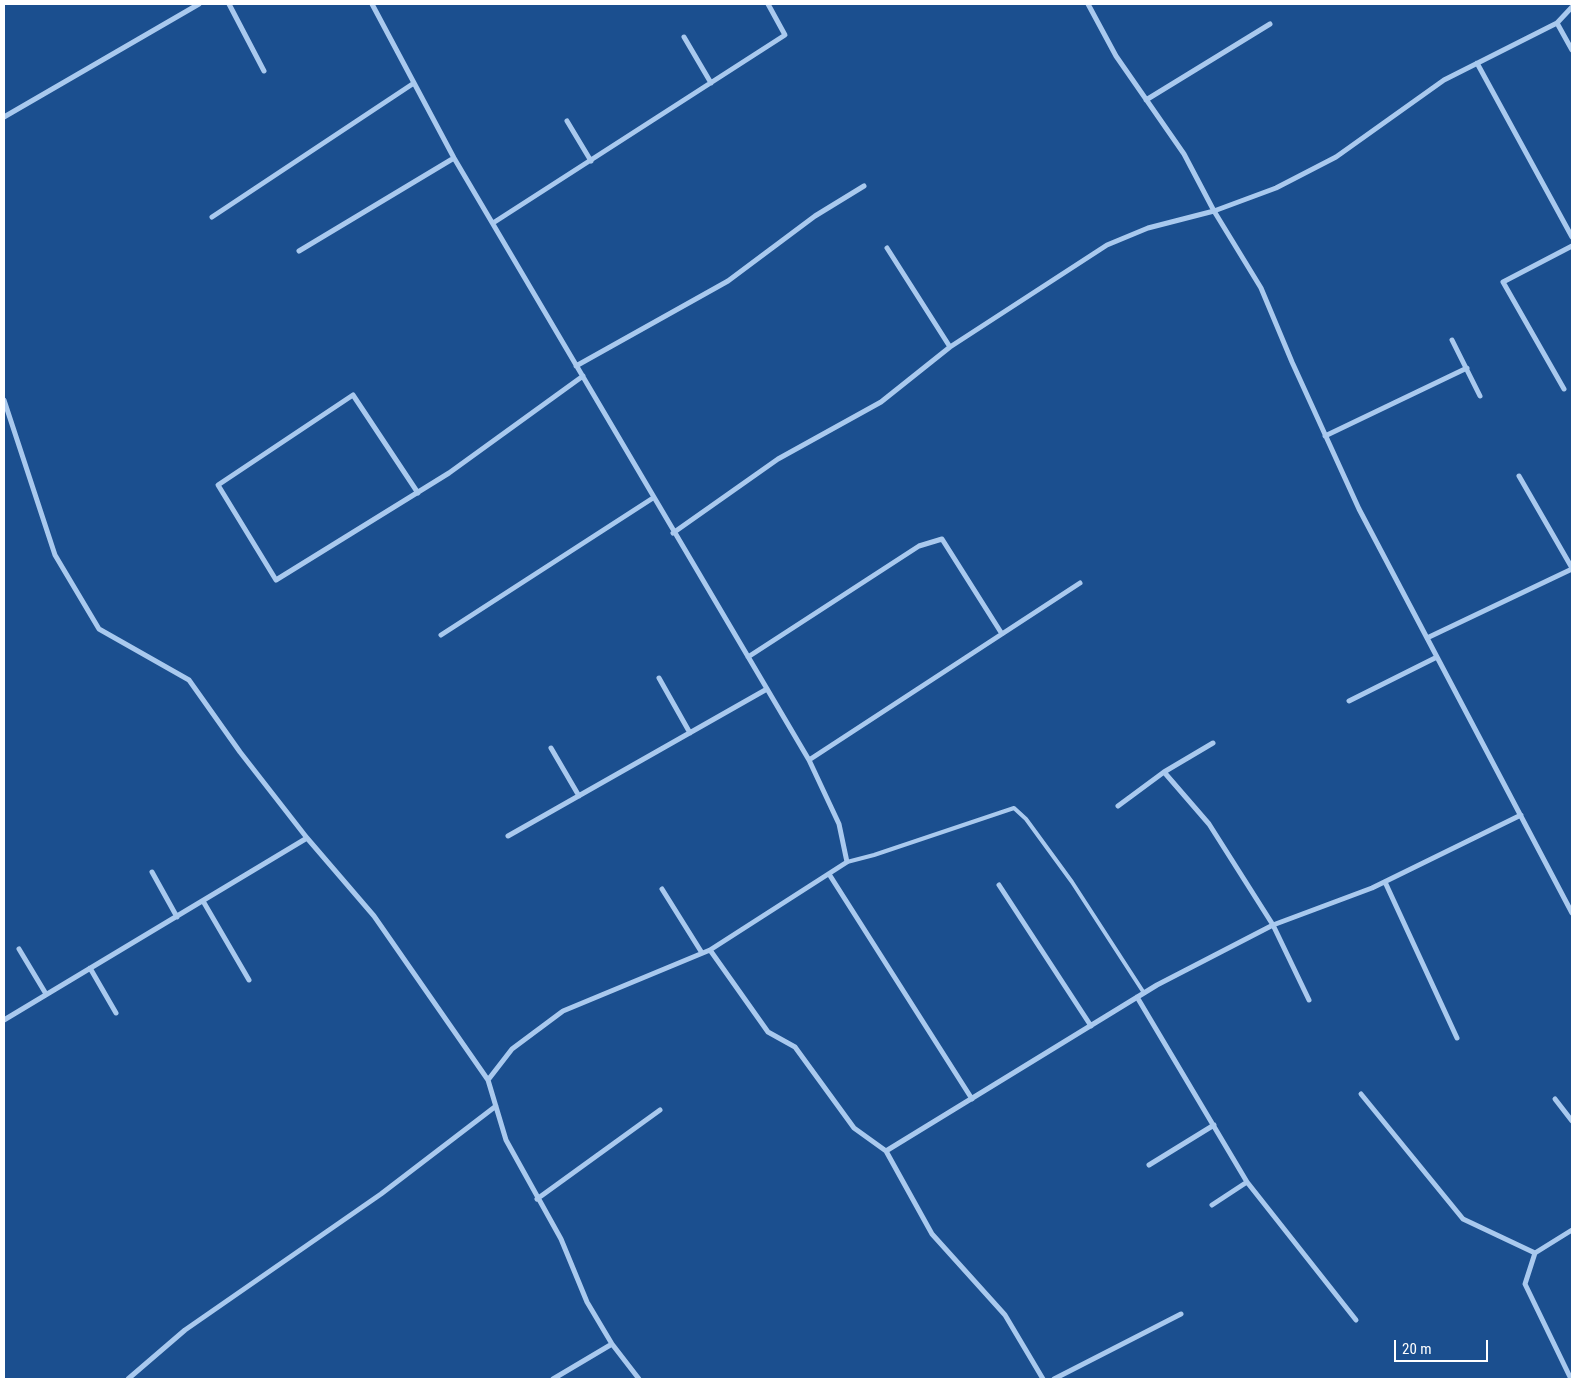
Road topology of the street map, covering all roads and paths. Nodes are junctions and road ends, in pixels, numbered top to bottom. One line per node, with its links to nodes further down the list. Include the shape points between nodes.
1 (199, 4): 16 (street)
2 (229, 4): 12 (street)
3 (372, 4): 13 (street)
4 (768, 4): 14 (street, via 785,35)
5 (1088, 4): 15 (street, via 1116,56)
6 (1572, 7): 7 (street)
7 (1557, 23): 10 (street); 11 (street)
8 (1270, 24): 15 (street)
9 (684, 37): 14 (street)
10 (1572, 50)
11 (1477, 63): 21 (street, via 1444,80 1336,157 1276,188); 24 (street)
12 (264, 70)
13 (414, 83): 18 (street); 22 (street)
14 (711, 83): 19 (street)
15 (1146, 100): 21 (street, via 1184,154)
16 (4, 117)
17 (567, 121): 19 (street)
18 (454, 158): 23 (street); 27 (street)
19 (591, 161): 23 (street)
20 (864, 186): 30 (street, via 814,216 728,281)
21 (1214, 211): 29 (street, via 1148,228 1107,245); 36 (street, via 1261,288)
22 (212, 217)
23 (493, 223): 30 (street)
24 (1572, 237)
25 (1572, 246): 33 (street, via 1503,282)
26 (887, 248): 29 (street)
27 (299, 251)
28 (1452, 340): 31 (street)
29 (950, 348): 40 (street, via 881,402 778,459)
30 (576, 366): 32 (street)
31 (1467, 368): 34 (street); 36 (street)
32 (582, 376): 38 (street); 39 (street)
33 (1564, 389)
34 (1480, 396)
35 (4, 400): 60 (street, via 55,555 99,629 189,680)
36 (1325, 436): 45 (street)
37 (1519, 476): 41 (street)
38 (418, 493): 38 (street, via 276,580 218,485 354,395)
39 (652, 498): 40 (street); 44 (street)
40 (673, 533): 46 (street)
41 (1572, 569): 45 (street)
42 (1080, 583): 43 (street)
43 (1002, 634): 46 (street, via 942,539 919,546); 54 (street)
44 (441, 635)
45 (1426, 638): 47 (street)
46 (748, 657): 49 (street)
47 (1437, 657): 50 (street); 58 (street)
48 (659, 678): 51 (street)
49 (767, 690): 51 (street); 54 (street)
50 (1349, 701)
51 (690, 733): 56 (street)
52 (1213, 743): 55 (street)
53 (550, 748): 56 (street)
54 (808, 760): 61 (street, via 839,824)
55 (1164, 772): 57 (street); 70 (street, via 1209,824)
56 (579, 796): 59 (street)
57 (1118, 806)
58 (1520, 815): 64 (street); 68 (street)
59 (508, 836)
60 (307, 838): 67 (street); 84 (street, via 374,916)
61 (847, 862): 63 (street); 77 (lane, via 1014,808 1072,882)
62 (152, 872): 69 (street)
63 (829, 874): 72 (street); 86 (street)
64 (1385, 882): 70 (street); 83 (street)
65 (999, 885): 82 (street)
66 (662, 889): 73 (street)
67 (203, 901): 69 (street); 75 (street)
68 (1572, 914)
69 (177, 916): 74 (street)
70 (1273, 924): 77 (street); 79 (street)
71 (19, 949): 76 (street)
72 (710, 950): 73 (street); 92 (street, via 768,1032 795,1046 854,1128)
73 (702, 954): 84 (street, via 563,1011 512,1050)
74 (90, 968): 76 (street); 80 (street)
75 (249, 980)
76 (46, 994): 81 (street)
77 (1144, 994): 78 (street)
78 (1137, 997): 82 (street); 91 (street)
79 (1309, 1000)
80 (116, 1013)
81 (4, 1020)
82 (1091, 1026): 86 (street)
83 (1457, 1038)
84 (488, 1080): 88 (street)
85 (1361, 1094): 98 (street, via 1463,1219)
86 (972, 1098): 92 (street)
87 (1555, 1100): 90 (street)
88 (496, 1106): 95 (street, via 506,1140); 102 (street, via 381,1194 184,1330)
89 (660, 1110): 95 (street)
90 (1572, 1121)
91 (1214, 1125): 93 (street); 94 (street)
92 (886, 1151): 105 (street, via 932,1234 1005,1316)
93 (1148, 1165)
94 (1247, 1182): 96 (street); 100 (street)
95 (537, 1199): 101 (street, via 561,1239 587,1302)
96 (1212, 1205)
97 (1572, 1230): 98 (street)
98 (1535, 1253): 107 (street, via 1525,1284)
99 (1181, 1314): 106 (street)
100 (1356, 1320)
101 (612, 1344): 103 (street); 104 (street)
102 (128, 1379)
103 (553, 1379)
104 (639, 1379)
105 (1043, 1379)
106 (1054, 1379)
107 (1571, 1379)

